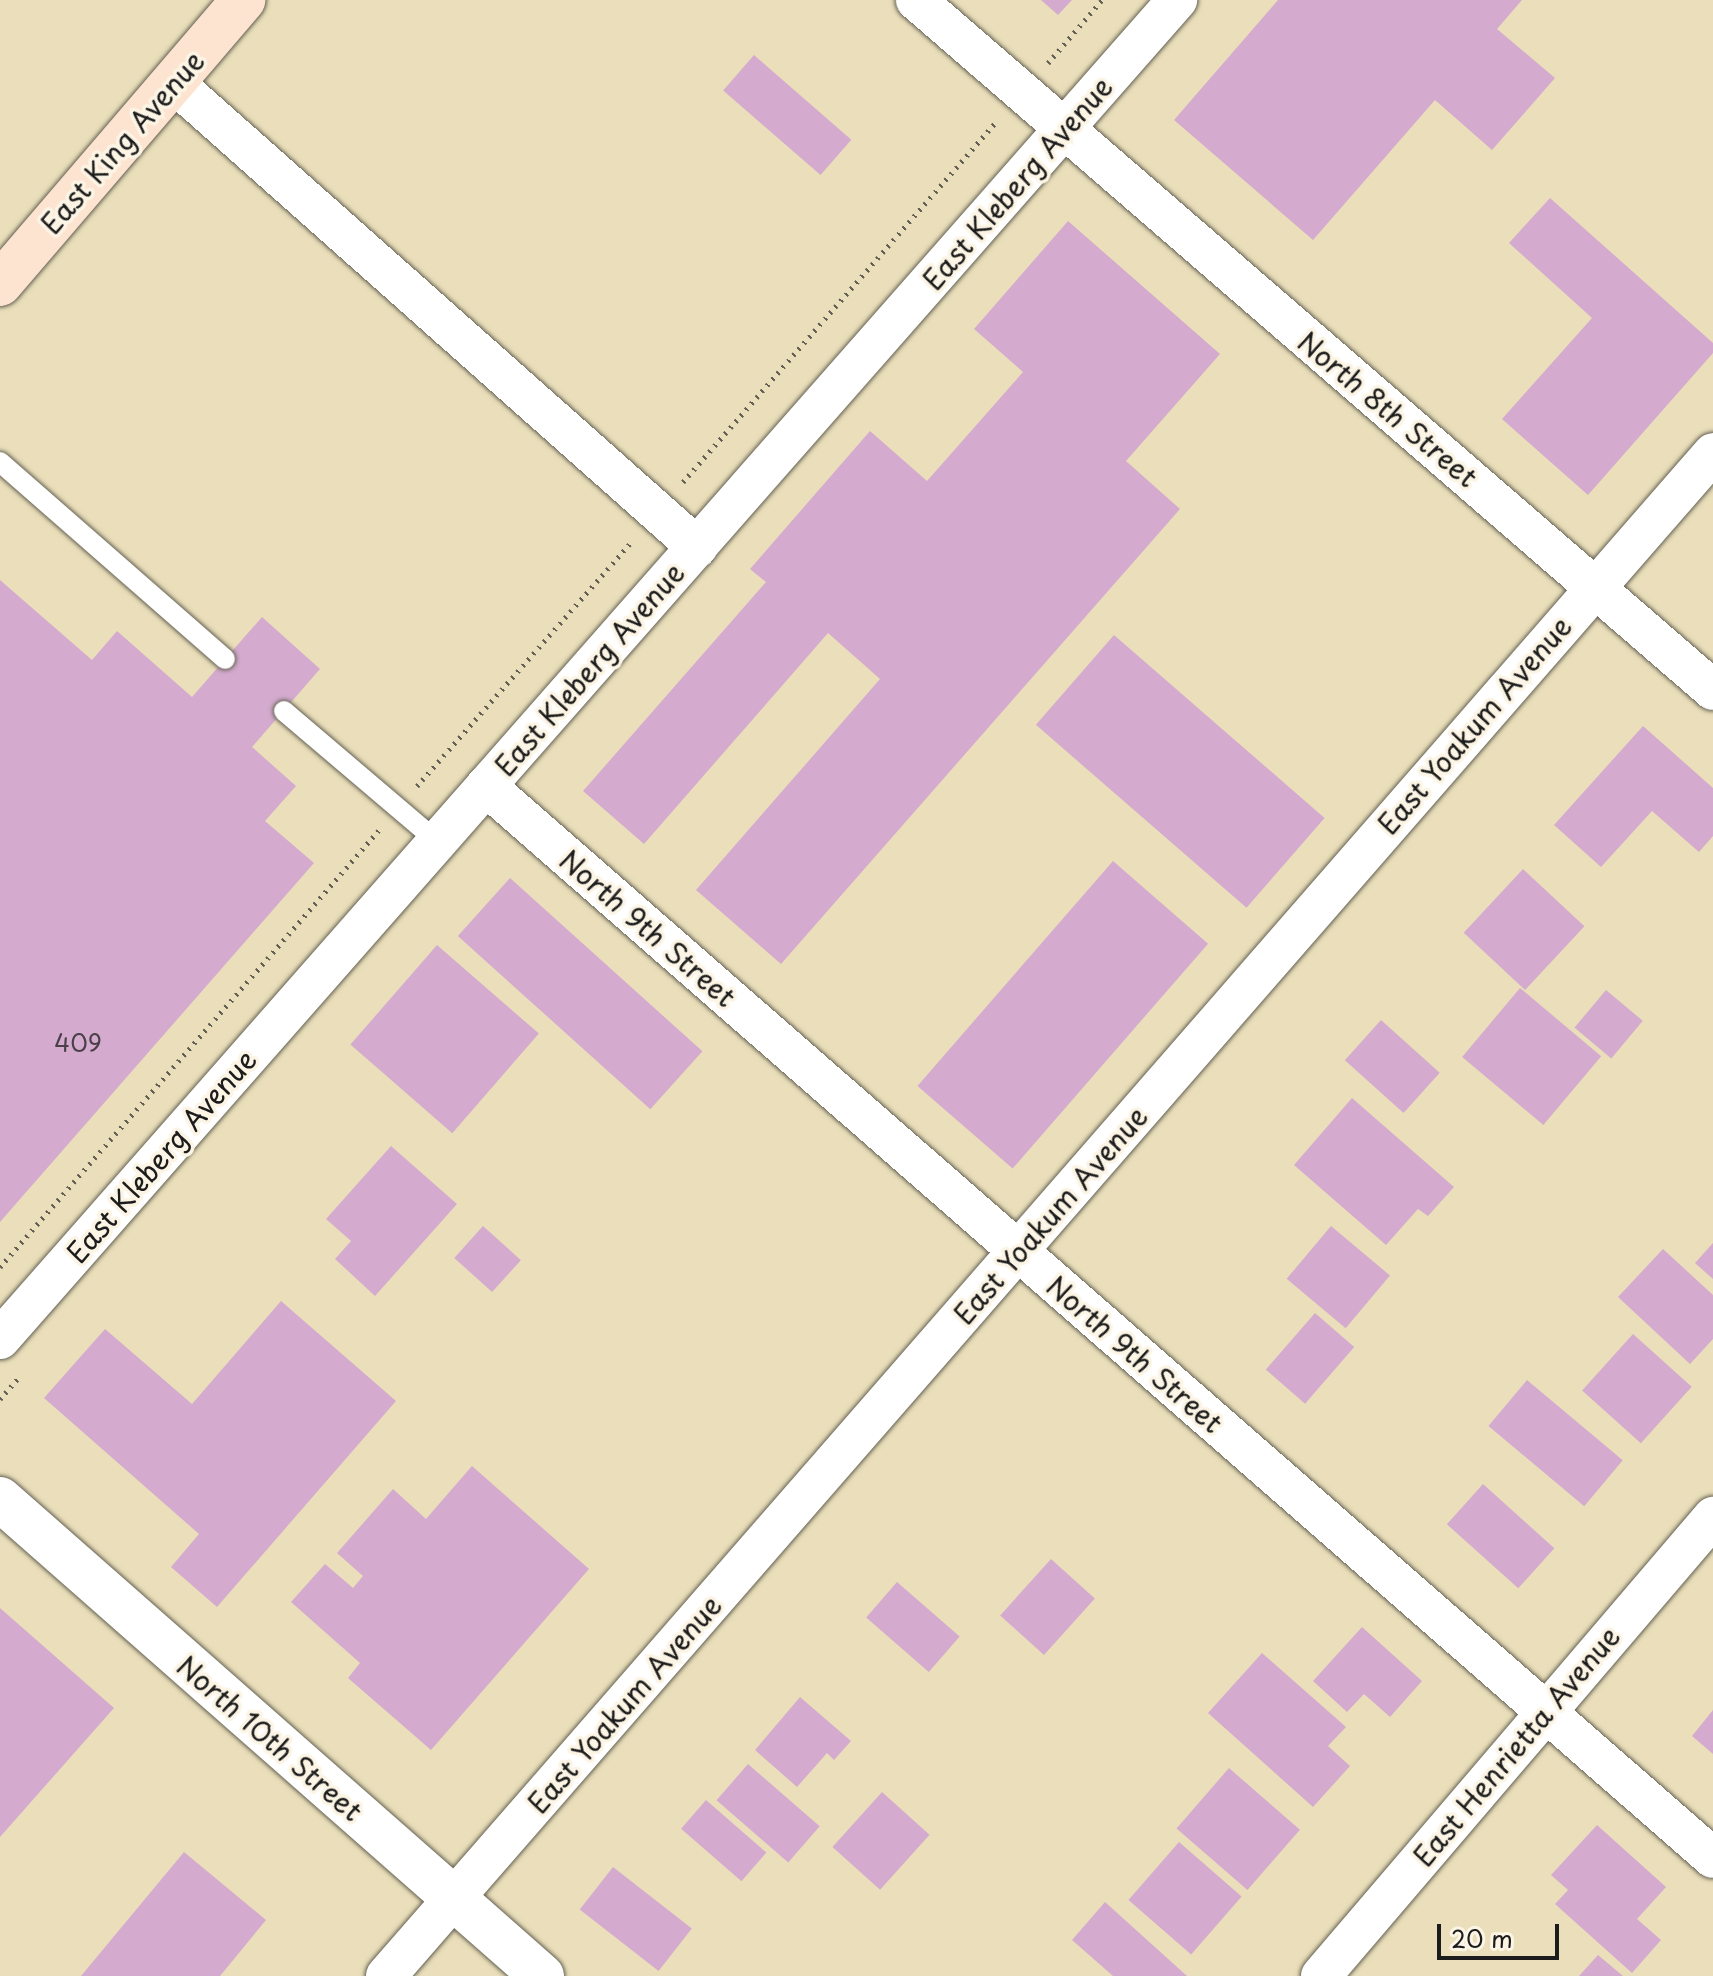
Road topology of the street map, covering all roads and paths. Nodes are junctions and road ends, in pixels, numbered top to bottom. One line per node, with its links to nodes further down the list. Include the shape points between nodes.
1 (243, 0): 5 (main road, East King Avenue)
2 (916, 0): 6 (street, North 8th Street)
3 (1102, 0): 6 (path)
4 (1177, 0): 7 (street, East Kleberg Avenue)
5 (173, 82): 8 (main road, East King Avenue); 11 (street)
6 (1021, 94): 7 (street, North 8th Street); 11 (path)
7 (1062, 131): 12 (street, East Kleberg Avenue); 13 (street, North 8th Street)
8 (0, 284)
9 (1713, 453): 13 (street, East Yoakum Avenue)
10 (0, 462): 14 (lane)
11 (657, 512): 12 (street); 18 (path)
12 (697, 547): 17 (street, East Kleberg Avenue)
13 (1595, 586): 15 (street, North 8th Street); 20 (street, East Yoakum Avenue)
14 (225, 659)
15 (1713, 690)
16 (284, 711): 18 (lane)
17 (486, 786): 19 (street, East Kleberg Avenue); 20 (street, North 9th Street)
18 (397, 810): 19 (lane); 21 (path)
19 (437, 841): 22 (street, East Kleberg Avenue)
20 (1018, 1252): 25 (street, North 9th Street); 27 (street, East Yoakum Avenue)
21 (0, 1267)
22 (0, 1339)
23 (0, 1499): 27 (street, North 10th Street)
24 (1713, 1517): 25 (street, East Henrietta Avenue)
25 (1544, 1710): 26 (street, North 9th Street); 30 (street, East Henrietta Avenue)
26 (1713, 1858)
27 (453, 1899): 28 (street, East Yoakum Avenue); 29 (street, North 10th Street)
28 (386, 1976)
29 (542, 1976)
30 (1321, 1976)

